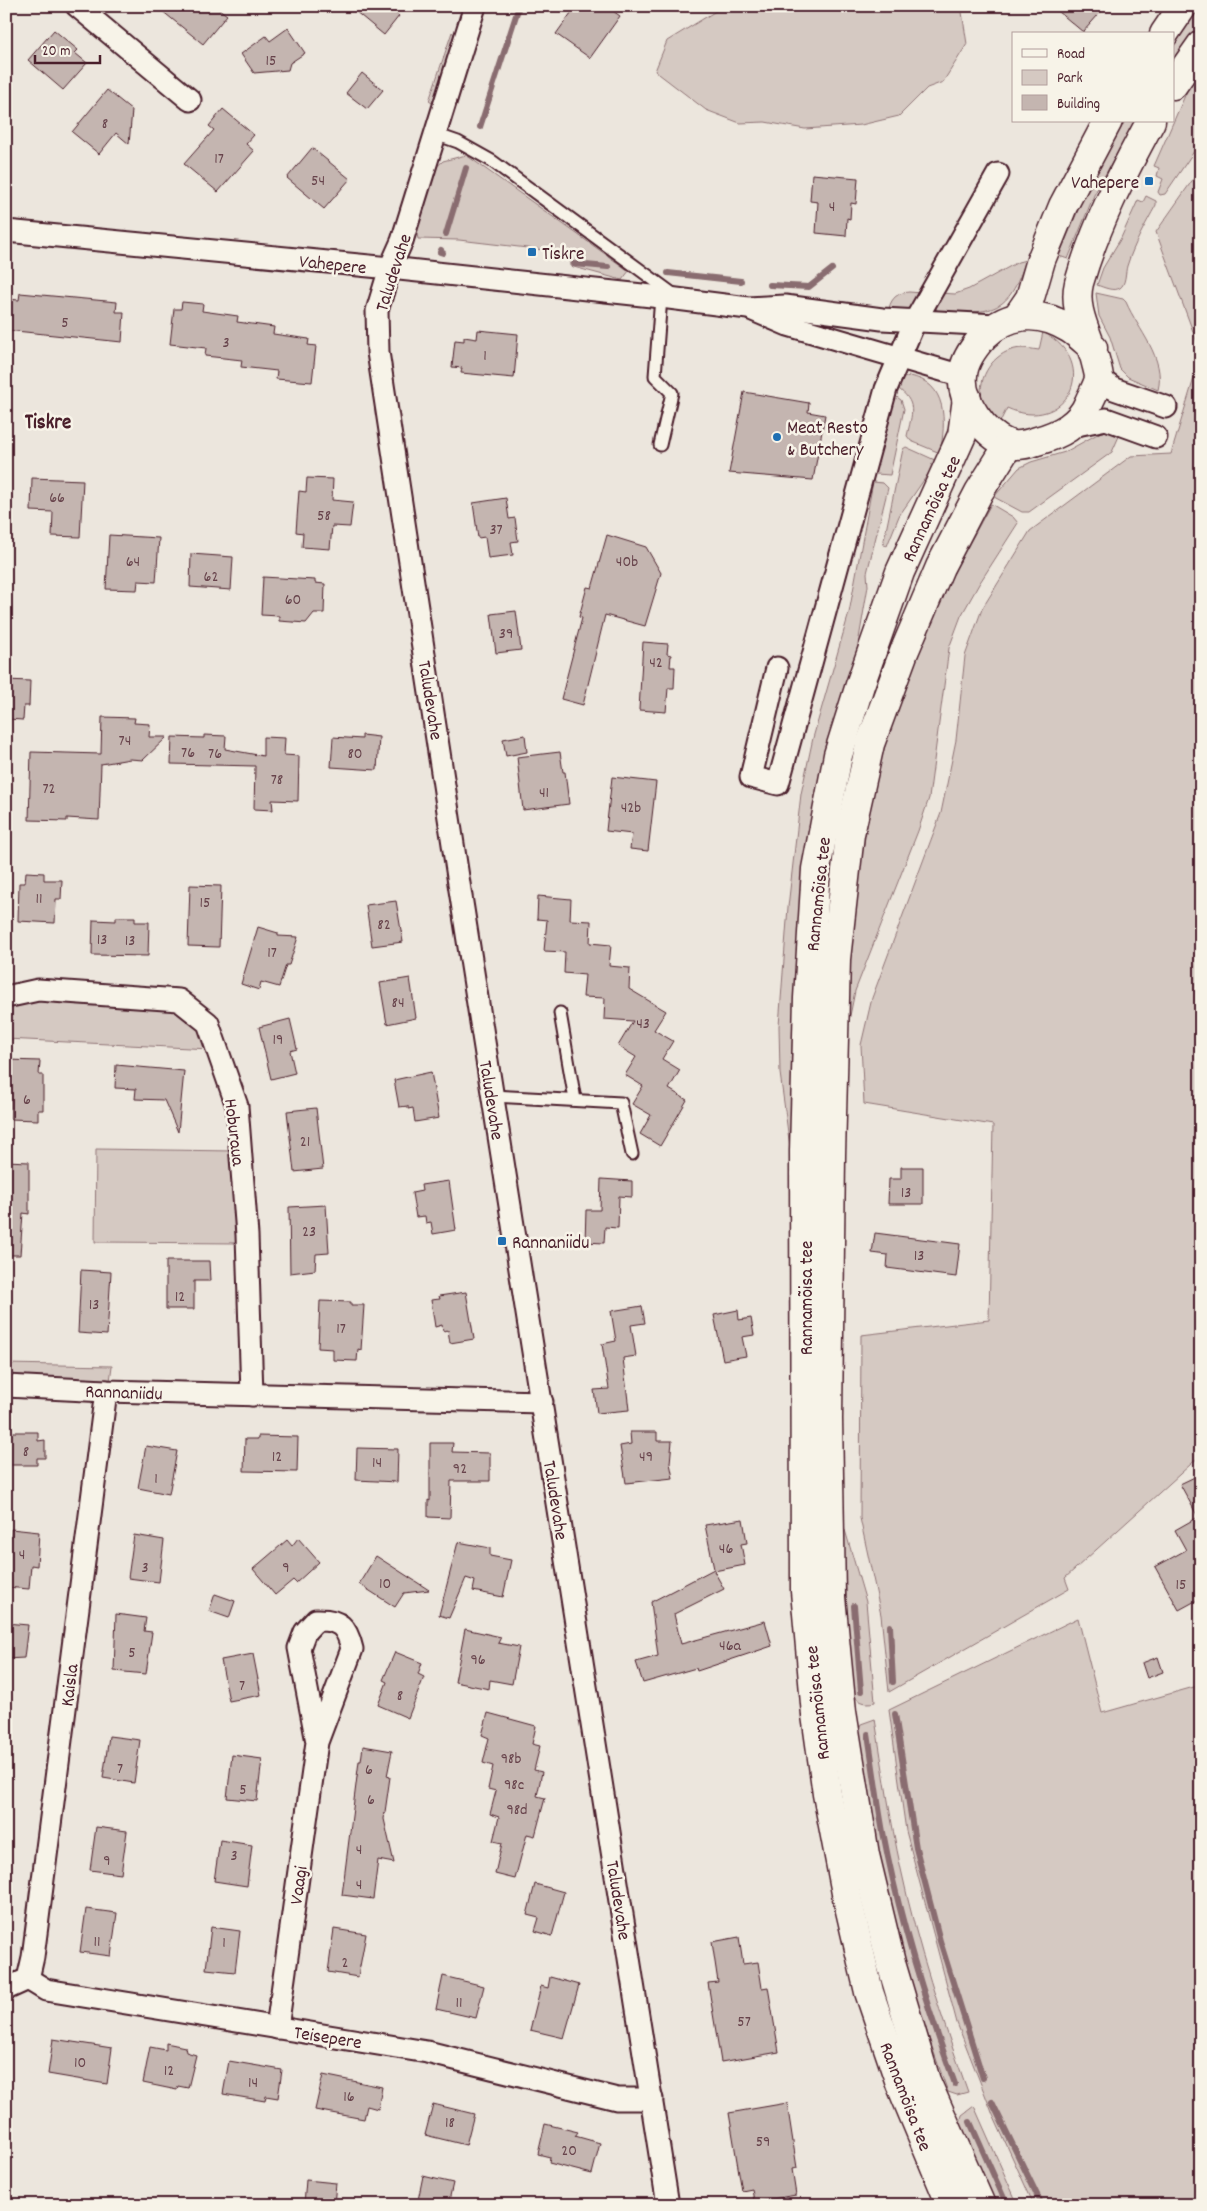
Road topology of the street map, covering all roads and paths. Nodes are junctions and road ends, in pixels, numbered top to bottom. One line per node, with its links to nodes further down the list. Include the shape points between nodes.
1 (77, 6): 7 (street)
2 (475, 6): 10 (street, Taludevahe)
3 (1183, 6): 4 (street)
4 (1165, 32)
5 (1201, 45): 6 (street)
6 (1174, 84)
7 (190, 100)
8 (1107, 122): 17 (street, via 1063,206 1030,298)
9 (1151, 122): 18 (street, via 1102,221 1079,285 1077,303)
10 (435, 134): 13 (street, Taludevahe, via 402,241); 14 (lane, via 458,142 492,161)
11 (998, 174): 16 (street)
12 (6, 231): 13 (street, Vahepere)
13 (390, 268): 14 (street, Vahepere); 30 (street, Taludevahe, via 377,311 378,352)
14 (670, 298): 15 (street, Vahepere); 26 (lane, via 655,376 672,393)
15 (748, 308): 16 (street, Vahepere, via 785,306); 19 (street, Vahepere, via 788,325)
16 (914, 321): 17 (street, Vahepere); 19 (street)
17 (1006, 321): 18 (street, via 1039,316 1056,321); 21 (street, via 969,354)
18 (1093, 348): 20 (street)
19 (899, 358): 21 (street, Vahepere); 27 (street, via 886,389 778,784 751,777)
20 (1099, 378): 22 (street, via 1114,389); 23 (street, via 1087,409)
21 (965, 387): 25 (street, via 975,416 989,434); 43 (street, Rannamõisa tee, via 962,435 900,572 838,755 816,869 808,998 804,1151 806,1591 816,1715 827,1794 869,1992 900,2083)
22 (1166, 408)
23 (1072, 426): 24 (street, via 1106,419); 25 (street, via 1051,438 1025,445)
24 (1156, 437)
25 (1009, 444): 44 (street, Rannamõisa tee, via 979,492 940,567 870,744 850,834 836,959 831,1155 829,1526 831,1597 842,1712 865,1855 891,1964 926,2081)
26 (660, 445)
27 (777, 668)
28 (6, 997): 35 (street, Hoburaua, via 38,990 179,1000 208,1023 236,1106 247,1234)
29 (560, 1013): 31 (lane)
30 (492, 1096): 31 (lane); 36 (street, Taludevahe)
31 (575, 1100): 32 (lane, via 621,1103)
32 (632, 1154)
33 (6, 1386): 34 (street, Rannaniidu)
34 (106, 1391): 35 (street, Rannaniidu); 38 (street, Kaisla)
35 (252, 1395): 36 (street, Rannaniidu)
36 (542, 1402): 41 (street, Taludevahe)
37 (317, 1742): 37 (street, Vaagi, via 299,1648 304,1632 316,1620 328,1620 348,1634 352,1649); 40 (street, Vaagi)
38 (28, 1979): 39 (street); 40 (street, Teisepere, via 46,1990)
39 (6, 1989)
40 (277, 2028): 41 (street, Teisepere, via 427,2052 617,2099)
41 (652, 2098): 42 (street, Taludevahe)
42 (668, 2205)
43 (951, 2205)
44 (980, 2205)

